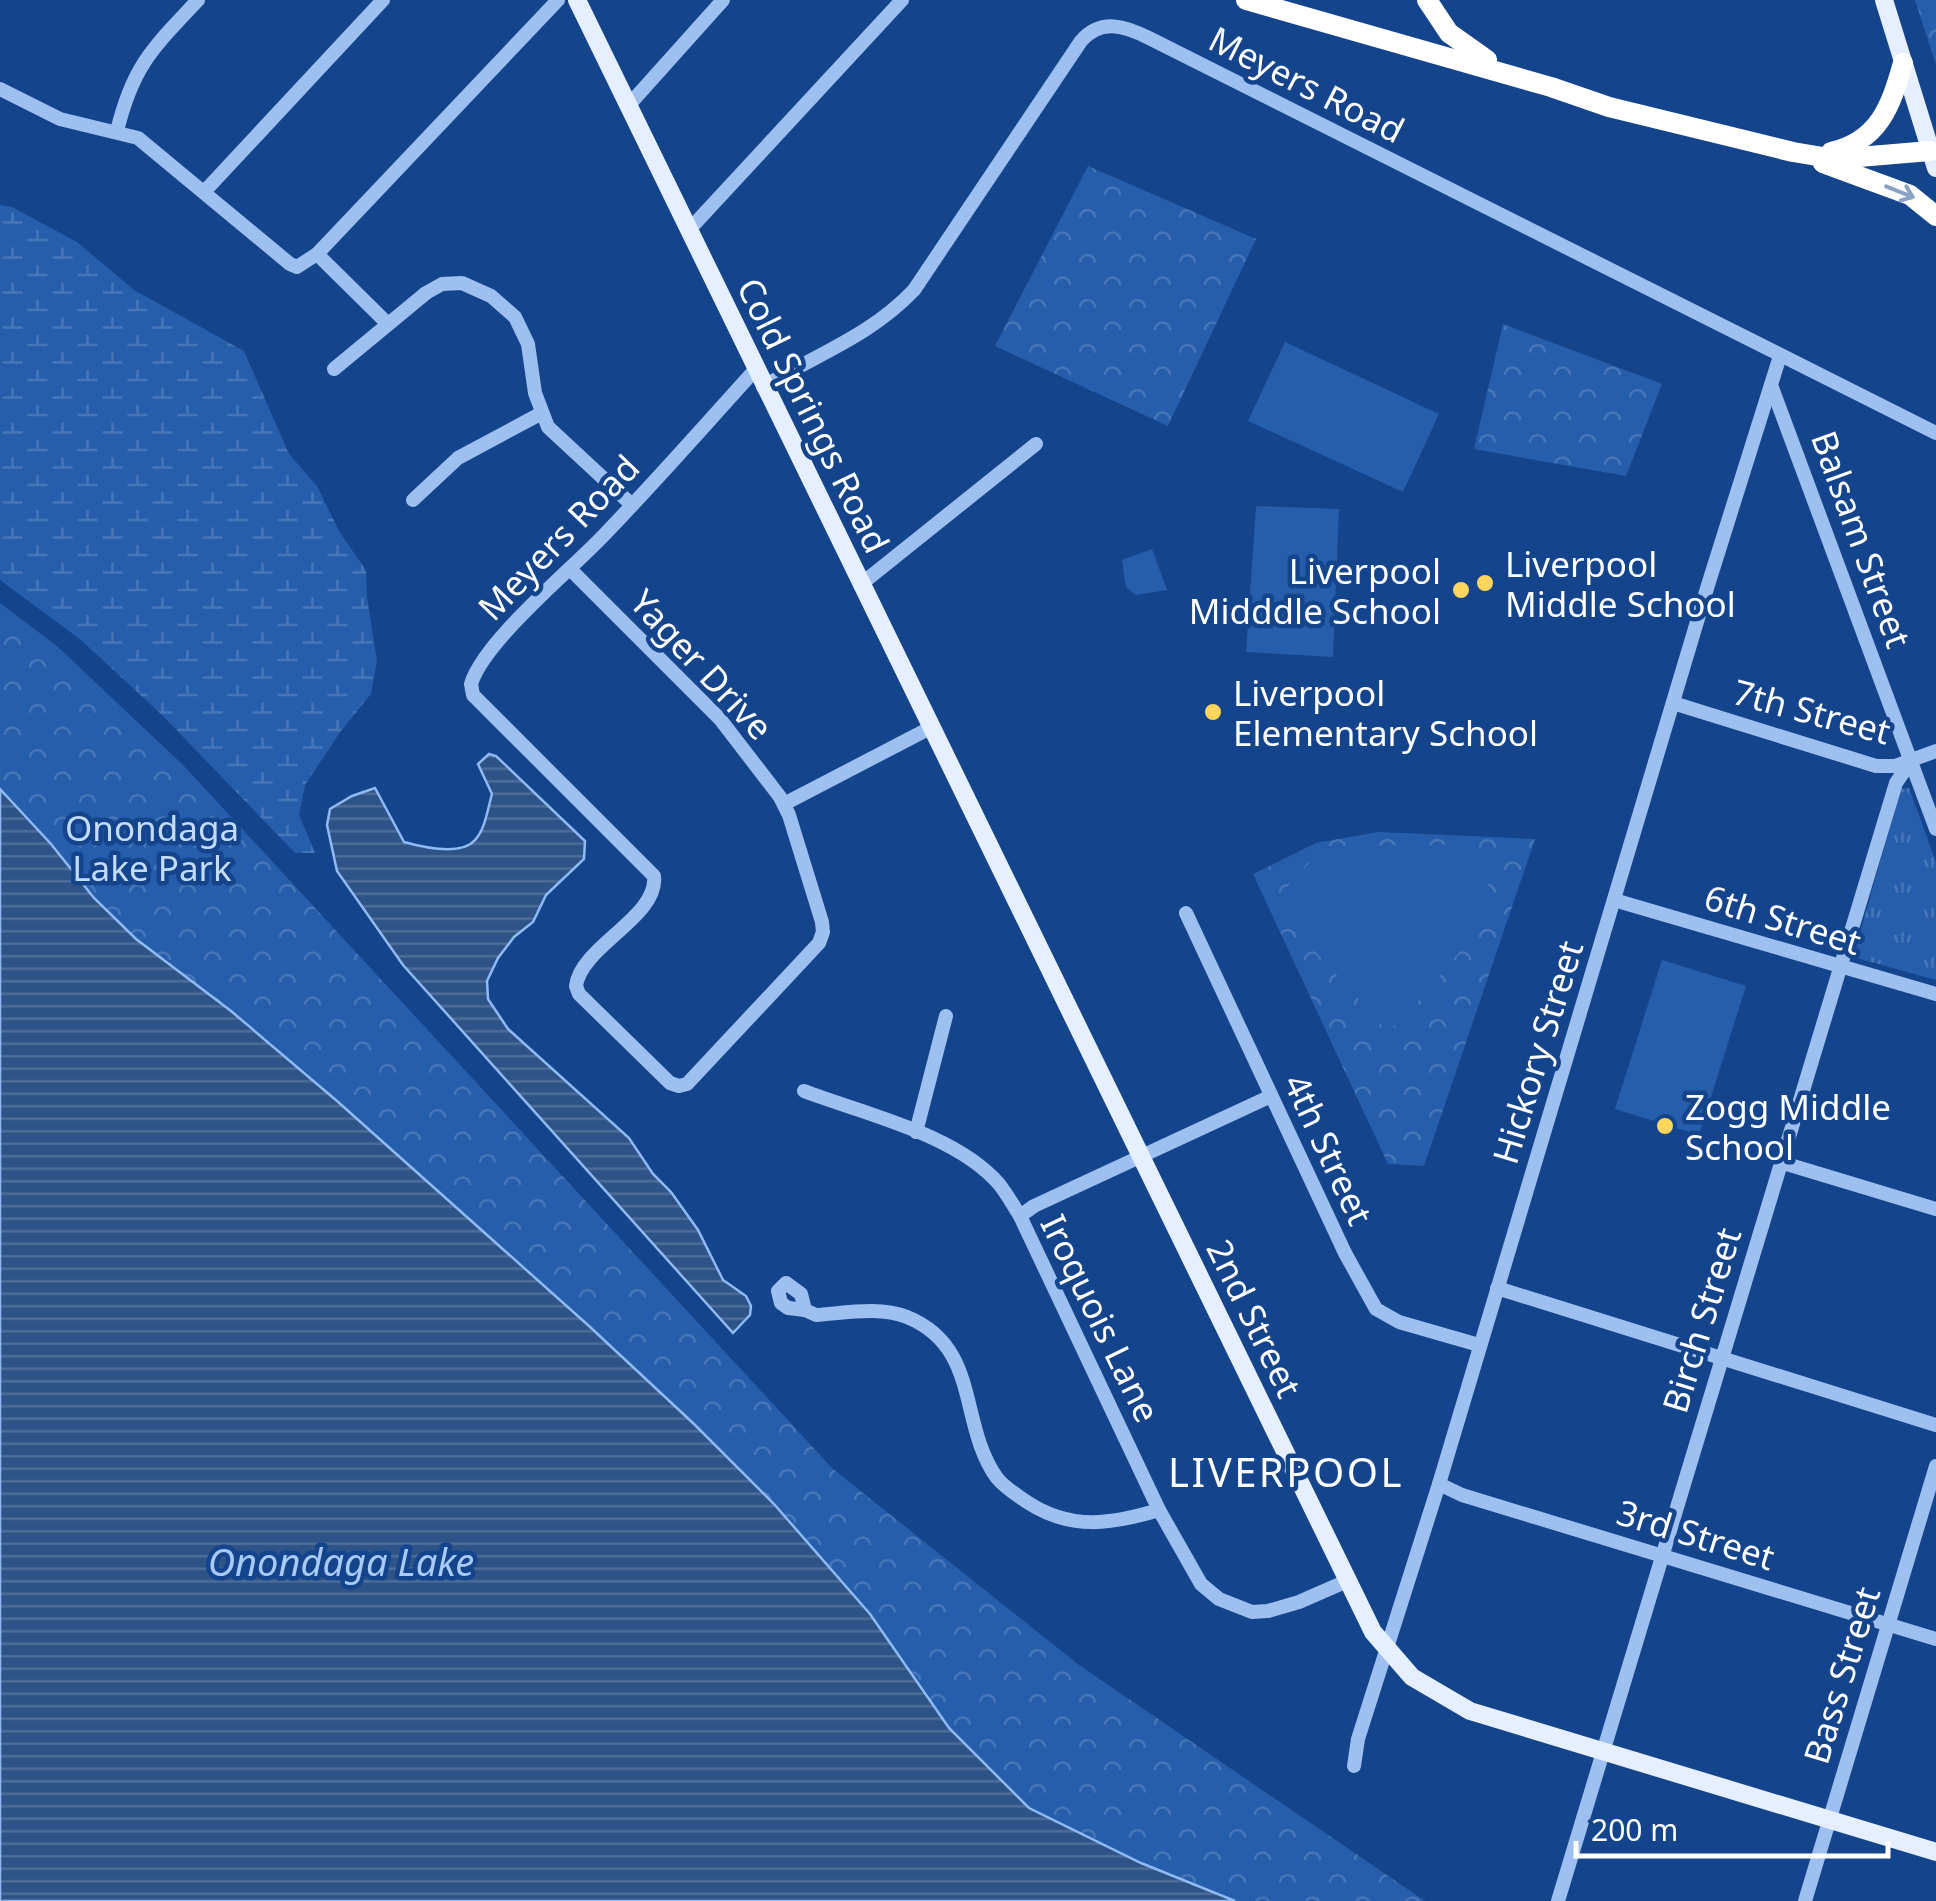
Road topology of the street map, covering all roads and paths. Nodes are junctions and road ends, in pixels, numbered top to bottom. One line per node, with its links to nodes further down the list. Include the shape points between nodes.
1 (198, 0): 16 (street, via 137,70)
2 (383, 0): 19 (street)
3 (558, 0): 22 (street)
4 (577, 0): 14 (main road, Cold Springs Road)
5 (723, 0): 14 (street)
6 (902, 0): 21 (street)
7 (1246, 0): 15 (highway)
8 (1274, 0): 11 (highway)
9 (1428, 0): 11 (highway, via 1448,33)
10 (1884, 0): 12 (main road)
11 (1487, 60): 15 (highway, via 1602,94)
12 (1903, 63): 17 (highway, via 1875,129 1836,151); 18 (main road)
13 (0, 89): 16 (street, via 60,119)
14 (628, 106): 21 (main road, Cold Springs Road)
15 (1674, 124): 17 (highway)
16 (117, 131): 19 (street, via 138,138)
17 (1792, 152): 18 (highway); 20 (highway, one-way to 20, via 1910,194)
18 (1933, 160)
19 (204, 192): 22 (street, via 290,264 305,264)
20 (1936, 216)
21 (688, 231): 26 (main road, Cold Springs Road)
22 (317, 254): 23 (street)
23 (388, 324): 25 (street); 28 (street, via 442,284 477,288 524,330)
24 (1780, 356): 26 (street, Meyers Road, via 1150,38 1113,26 1096,28 1081,41 890,316 856,338); 27 (street, Hickory Street); 29 (street, Meyers Road)
25 (334, 369)
26 (759, 378): 32 (street, Meyers Road); 34 (main road, Cold Springs Road)
27 (1771, 385): 35 (street, Hickory Street); 38 (street, Balsam Street)
28 (540, 414): 31 (street, via 458,458); 32 (street)
29 (1936, 433)
30 (1036, 444): 34 (street)
31 (414, 500)
32 (632, 504): 33 (street, Meyers Road)
33 (570, 568): 39 (street, Yager Drive, via 720,719); 39 (street, Meyers Road, via 487,656 471,684 473,695 654,876 653,894 584,968 576,986 679,1086 819,943 823,932)
34 (860, 585): 36 (main road, Cold Springs Road)
35 (1673, 703): 38 (street, 7th Street, via 1876,766); 42 (street, Hickory Street)
36 (932, 727): 39 (street); 41 (main road, Cold Springs Road)
37 (1936, 750): 38 (street, 7th Street)
38 (1912, 761): 40 (street, Balsam Street); 44 (street, Birch Street, via 1896,783)
39 (784, 804)
40 (1936, 828)
41 (996, 857): 50 (main road, 2nd Street)
42 (1614, 900): 44 (street, 6th Street); 54 (street, Hickory Street)
43 (1186, 913): 48 (street, 4th Street)
44 (1839, 967): 45 (street, 6th Street); 51 (street, Birch Street)
45 (1936, 994)
46 (946, 1016): 49 (street)
47 (804, 1091): 49 (street, Iroquois Lane)
48 (1271, 1096): 50 (street); 56 (street, 4th Street, via 1376,1309 1398,1322)
49 (916, 1132): 53 (street, Iroquois Lane, via 988,1173)
50 (1141, 1156): 53 (street); 63 (main road, 2nd Street)
51 (1780, 1162): 52 (street); 57 (street, Birch Street)
52 (1936, 1209)
53 (1020, 1216): 61 (street, Iroquois Lane)
54 (1497, 1288): 56 (street, Hickory Street); 57 (street)
55 (806, 1310): 61 (street, via 886,1311 928,1328 956,1359 997,1478 1042,1512 1082,1524)
56 (1479, 1345): 60 (street, Hickory Street)
57 (1720, 1358): 58 (street); 62 (street, Birch Street)
58 (1936, 1425)
59 (1936, 1466): 64 (street, Bass Street)
60 (1438, 1484): 62 (street, 3rd Street); 66 (street, Hickory Street)
61 (1159, 1510): 63 (street, Iroquois Lane, via 1201,1584 1239,1609 1268,1612)
62 (1663, 1554): 64 (street, 3rd Street); 67 (street, Birch Street)
63 (1347, 1581): 66 (main road, 2nd Street)
64 (1888, 1625): 65 (street, 3rd Street); 69 (street, Bass Street)
65 (1936, 1639)
66 (1388, 1651): 67 (main road, 2nd Street, via 1412,1677 1470,1711); 68 (street, Hickory Street)
67 (1601, 1750): 69 (main road, 2nd Street); 71 (street, Birch Street)
68 (1354, 1766)
69 (1829, 1820): 70 (main road, 2nd Street); 72 (street, Bass Street)
70 (1936, 1852)
71 (1558, 1901)
72 (1804, 1901)

